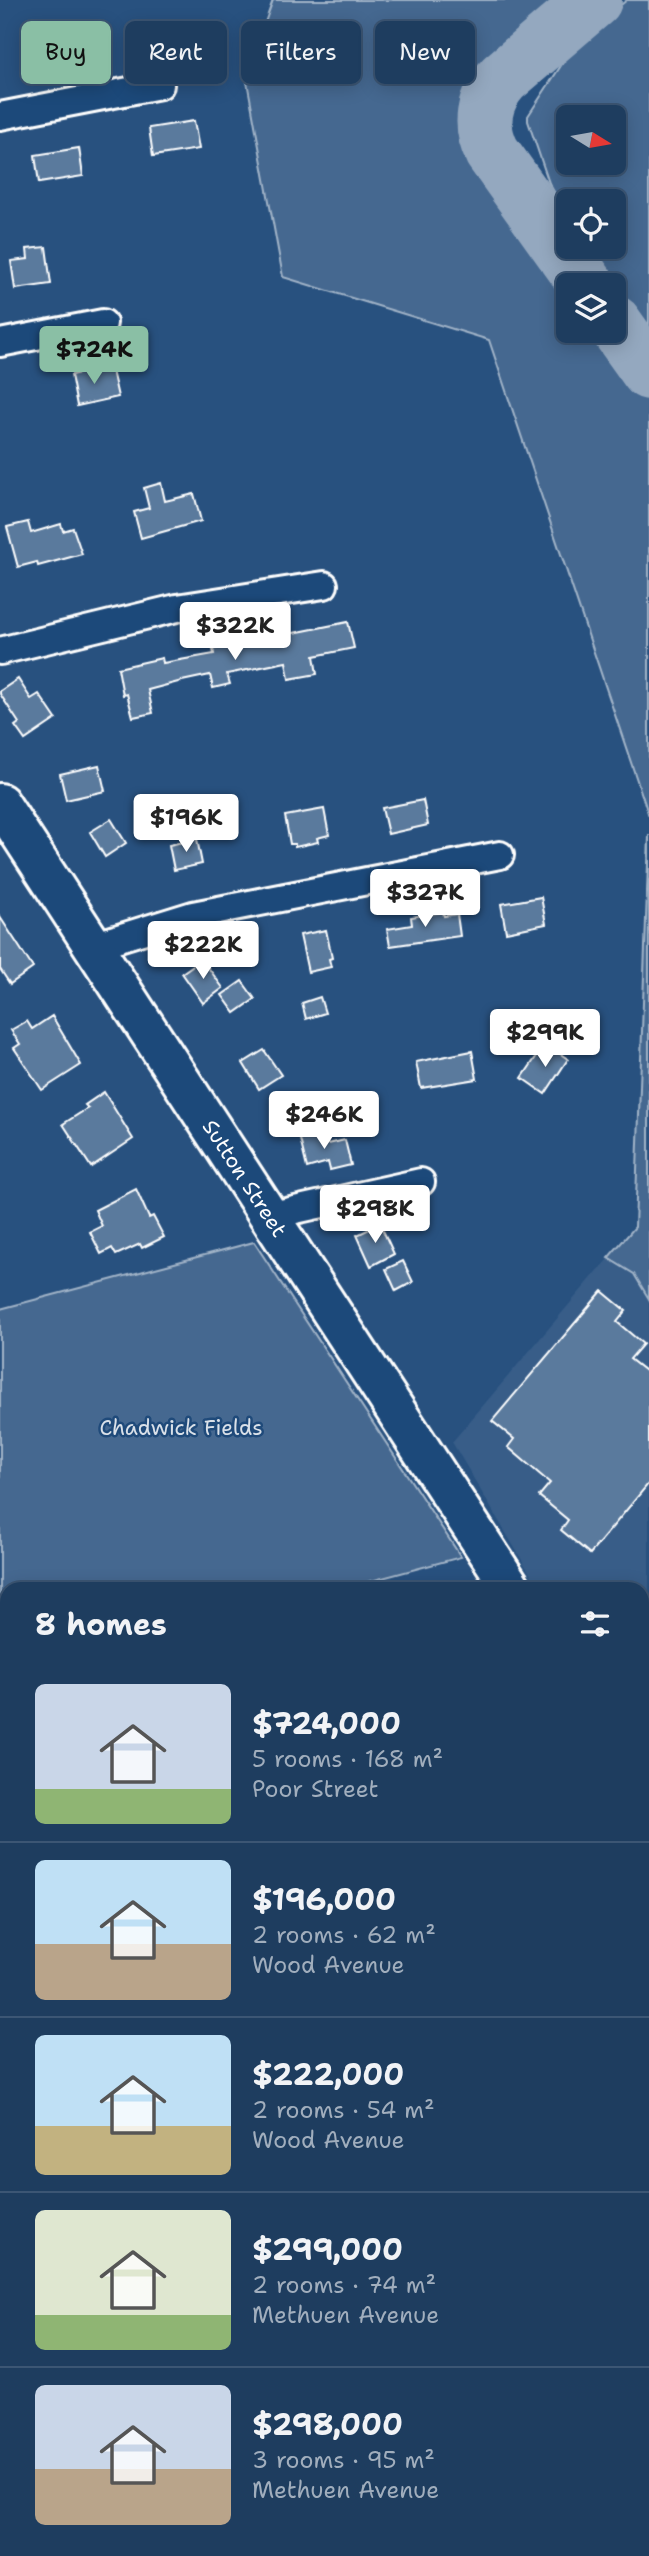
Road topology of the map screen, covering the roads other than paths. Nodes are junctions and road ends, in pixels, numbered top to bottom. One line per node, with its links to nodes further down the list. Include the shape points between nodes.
1 (160, 86): 2 (street)
2 (0, 116)
3 (103, 323): 4 (street)
4 (0, 343)
5 (324, 585): 6 (street, via 177,608)
6 (0, 651)
7 (0, 803): 9 (highway, Sutton Street)
8 (500, 855): 9 (street, via 193,915)
9 (93, 947): 11 (highway, Sutton Street)
10 (421, 1182): 11 (street)
11 (268, 1216): 12 (highway, Sutton Street)
12 (507, 1582)

